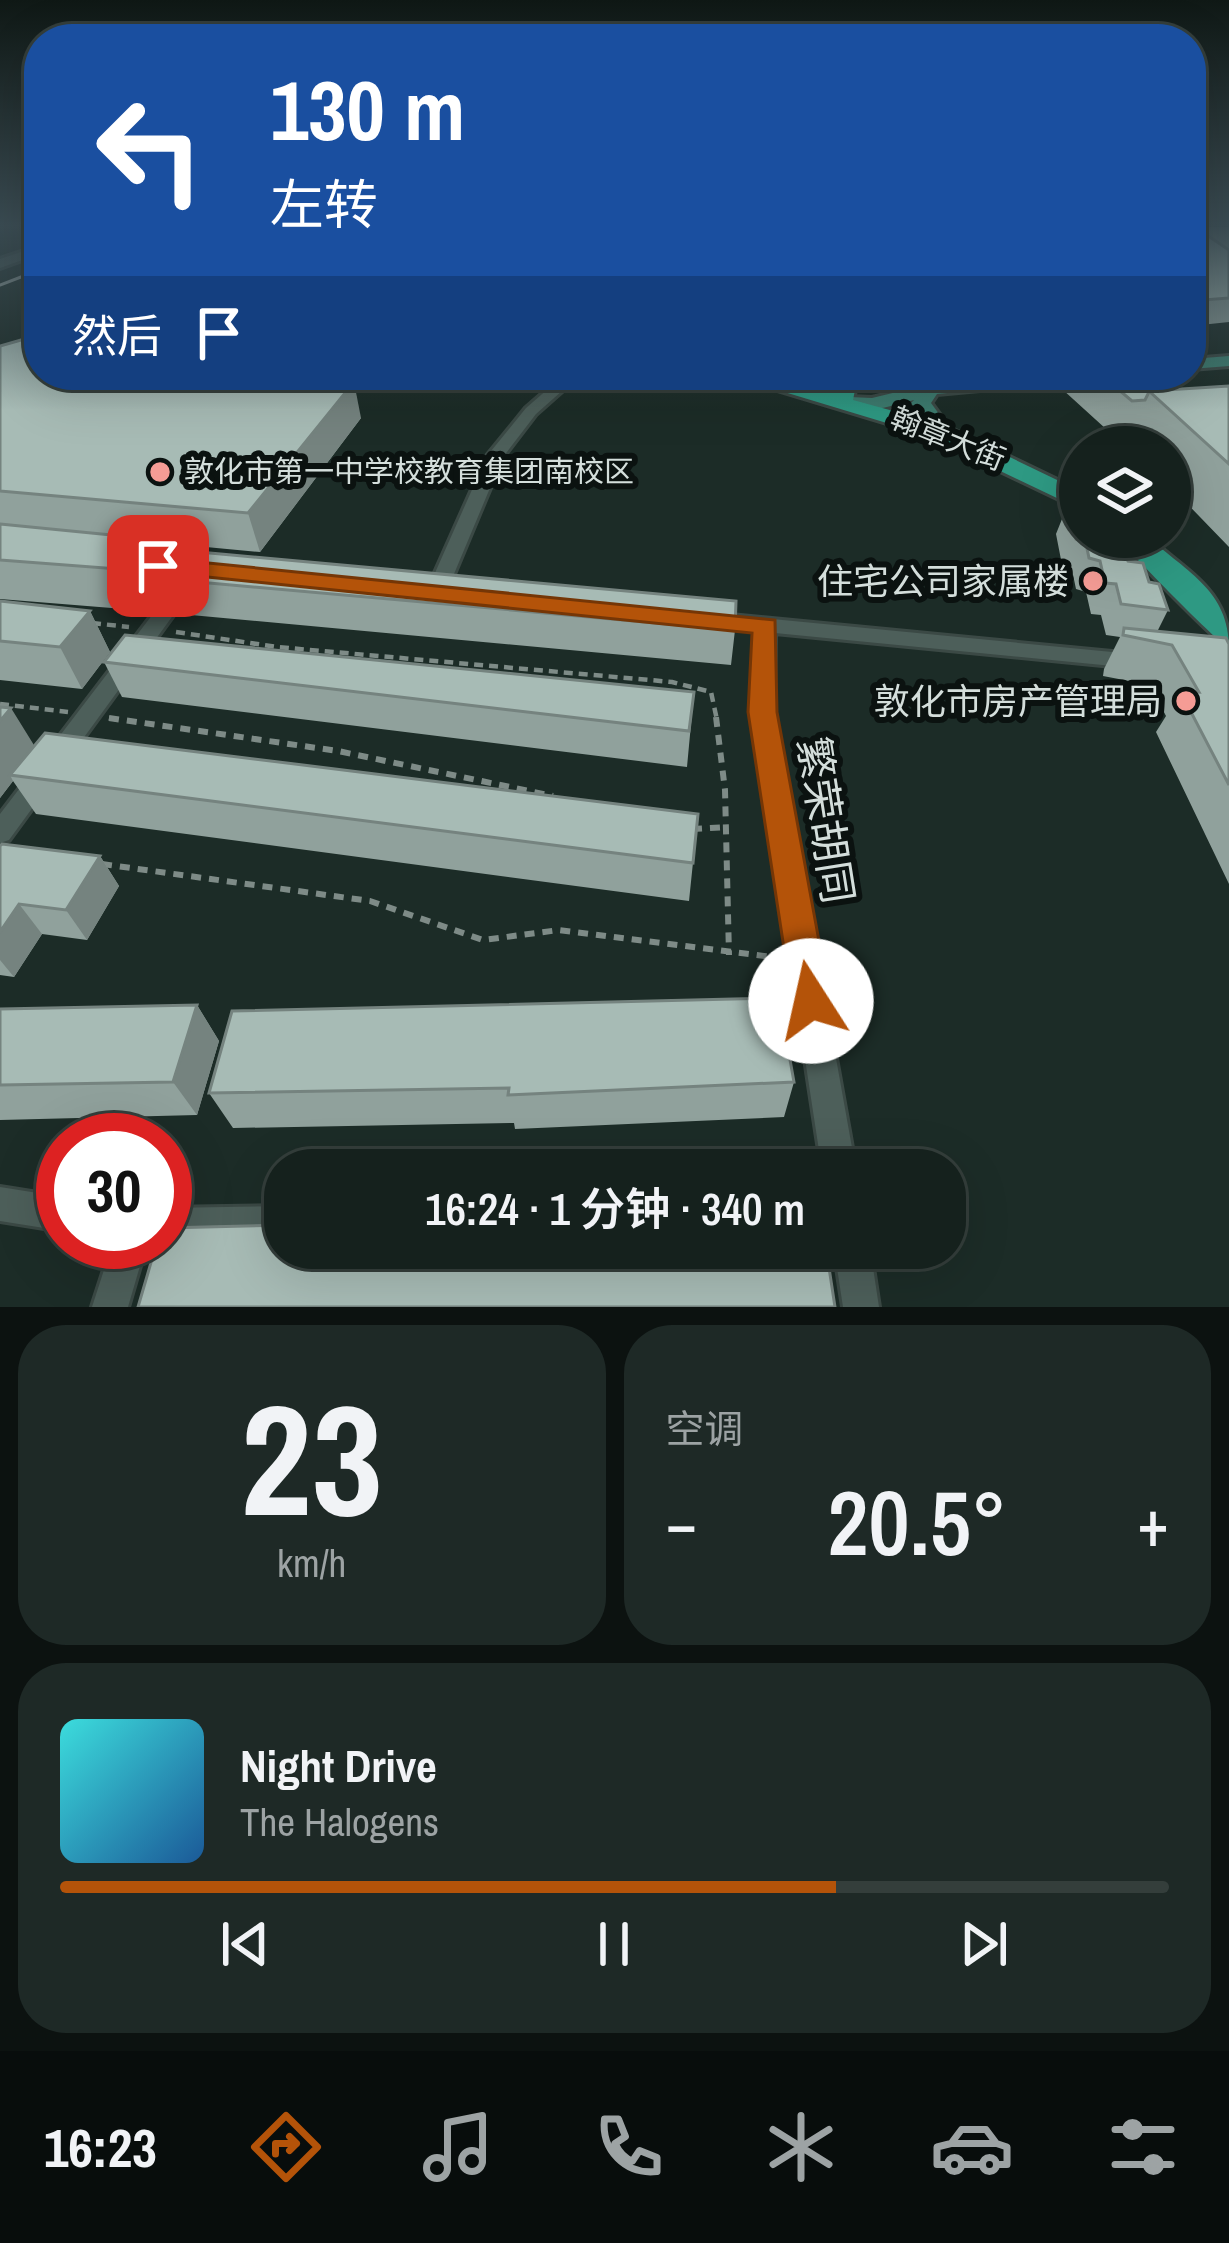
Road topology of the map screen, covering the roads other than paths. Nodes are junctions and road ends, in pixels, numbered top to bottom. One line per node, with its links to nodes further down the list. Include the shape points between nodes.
1 (556, 390): 13 (street, via 495,456 425,592)
2 (821, 390): 6 (main road, 翰章大街)
3 (827, 390): 6 (main road, 翰章大街)
4 (867, 390): 6 (main road)
5 (930, 390): 6 (main road); 7 (main road, via 921,403)
6 (853, 396): 7 (main road, 翰章大街); 9 (main road, 翰章大街)
7 (935, 422): 8 (main road, 翰章大街)
8 (1059, 478)
9 (1059, 490)
10 (1154, 558): 17 (main road)
11 (1176, 558): 14 (main road)
12 (197, 569): 19 (street)
13 (460, 596)
14 (1229, 608)
15 (695, 619): 16 (street)
16 (766, 626): 18 (street); 20 (street, 繁荣胡同, via 763,712)
17 (1229, 637)
18 (1160, 664)
19 (0, 833)
20 (836, 1149)
21 (0, 1204): 22 (street)
22 (36, 1210)
23 (264, 1223): 24 (street)
24 (192, 1224)
25 (122, 1269): 27 (street)
26 (855, 1269): 28 (street)
27 (110, 1307)
28 (861, 1307)

